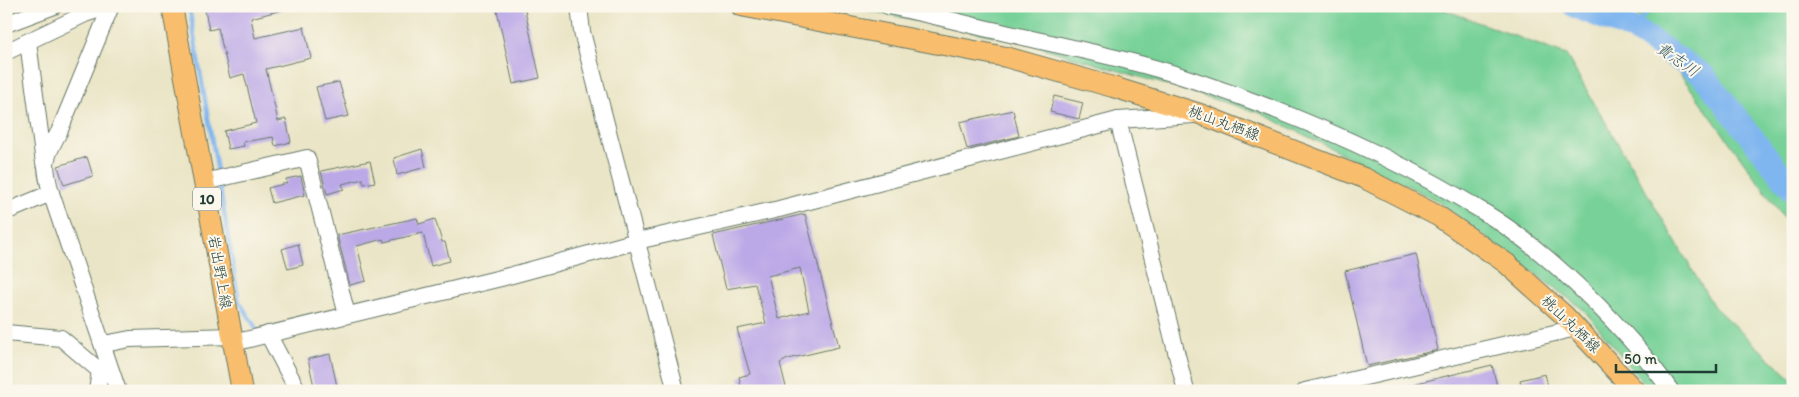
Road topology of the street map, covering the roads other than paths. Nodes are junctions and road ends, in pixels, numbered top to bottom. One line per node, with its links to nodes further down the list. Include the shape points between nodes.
1 (54, 6): 7 (street)
2 (110, 6): 8 (street, via 85,14); 12 (street)
3 (172, 6): 13 (main road, 岩出野上線 / 10)
4 (579, 6): 16 (street, via 582,32)
5 (741, 6): 10 (main road, 桃山丸栖線, via 1006,57)
6 (888, 6): 32 (street, via 1192,80 1301,120 1382,155 1489,215 1552,262 1615,324)
7 (6, 24)
8 (28, 42): 9 (street); 12 (street)
9 (6, 52)
10 (1200, 114): 11 (street); 18 (main road, 桃山丸栖線, via 1364,178 1438,216 1506,263)
11 (1118, 120): 16 (street, via 779,209); 29 (street)
12 (44, 167): 14 (street)
13 (204, 182): 17 (street, via 307,158); 21 (main road, 岩出野上線 / 10)
14 (51, 193): 15 (street, via 13,209); 22 (street)
15 (6, 208)
16 (638, 241): 17 (street); 28 (street)
17 (347, 315): 20 (street)
18 (1576, 328): 30 (street); 31 (main road, 桃山丸栖線)
19 (6, 333): 23 (street, via 61,338)
20 (268, 334): 21 (street); 27 (street)
21 (232, 339): 22 (street, via 130,339); 26 (main road, 岩出野上線 / 10)
22 (104, 344): 23 (street)
23 (104, 367): 24 (street); 25 (street)
24 (97, 391)
25 (118, 391)
26 (242, 391)
27 (298, 391)
28 (676, 391)
29 (1186, 391)
30 (1304, 391)
31 (1635, 391)
32 (1671, 391)

